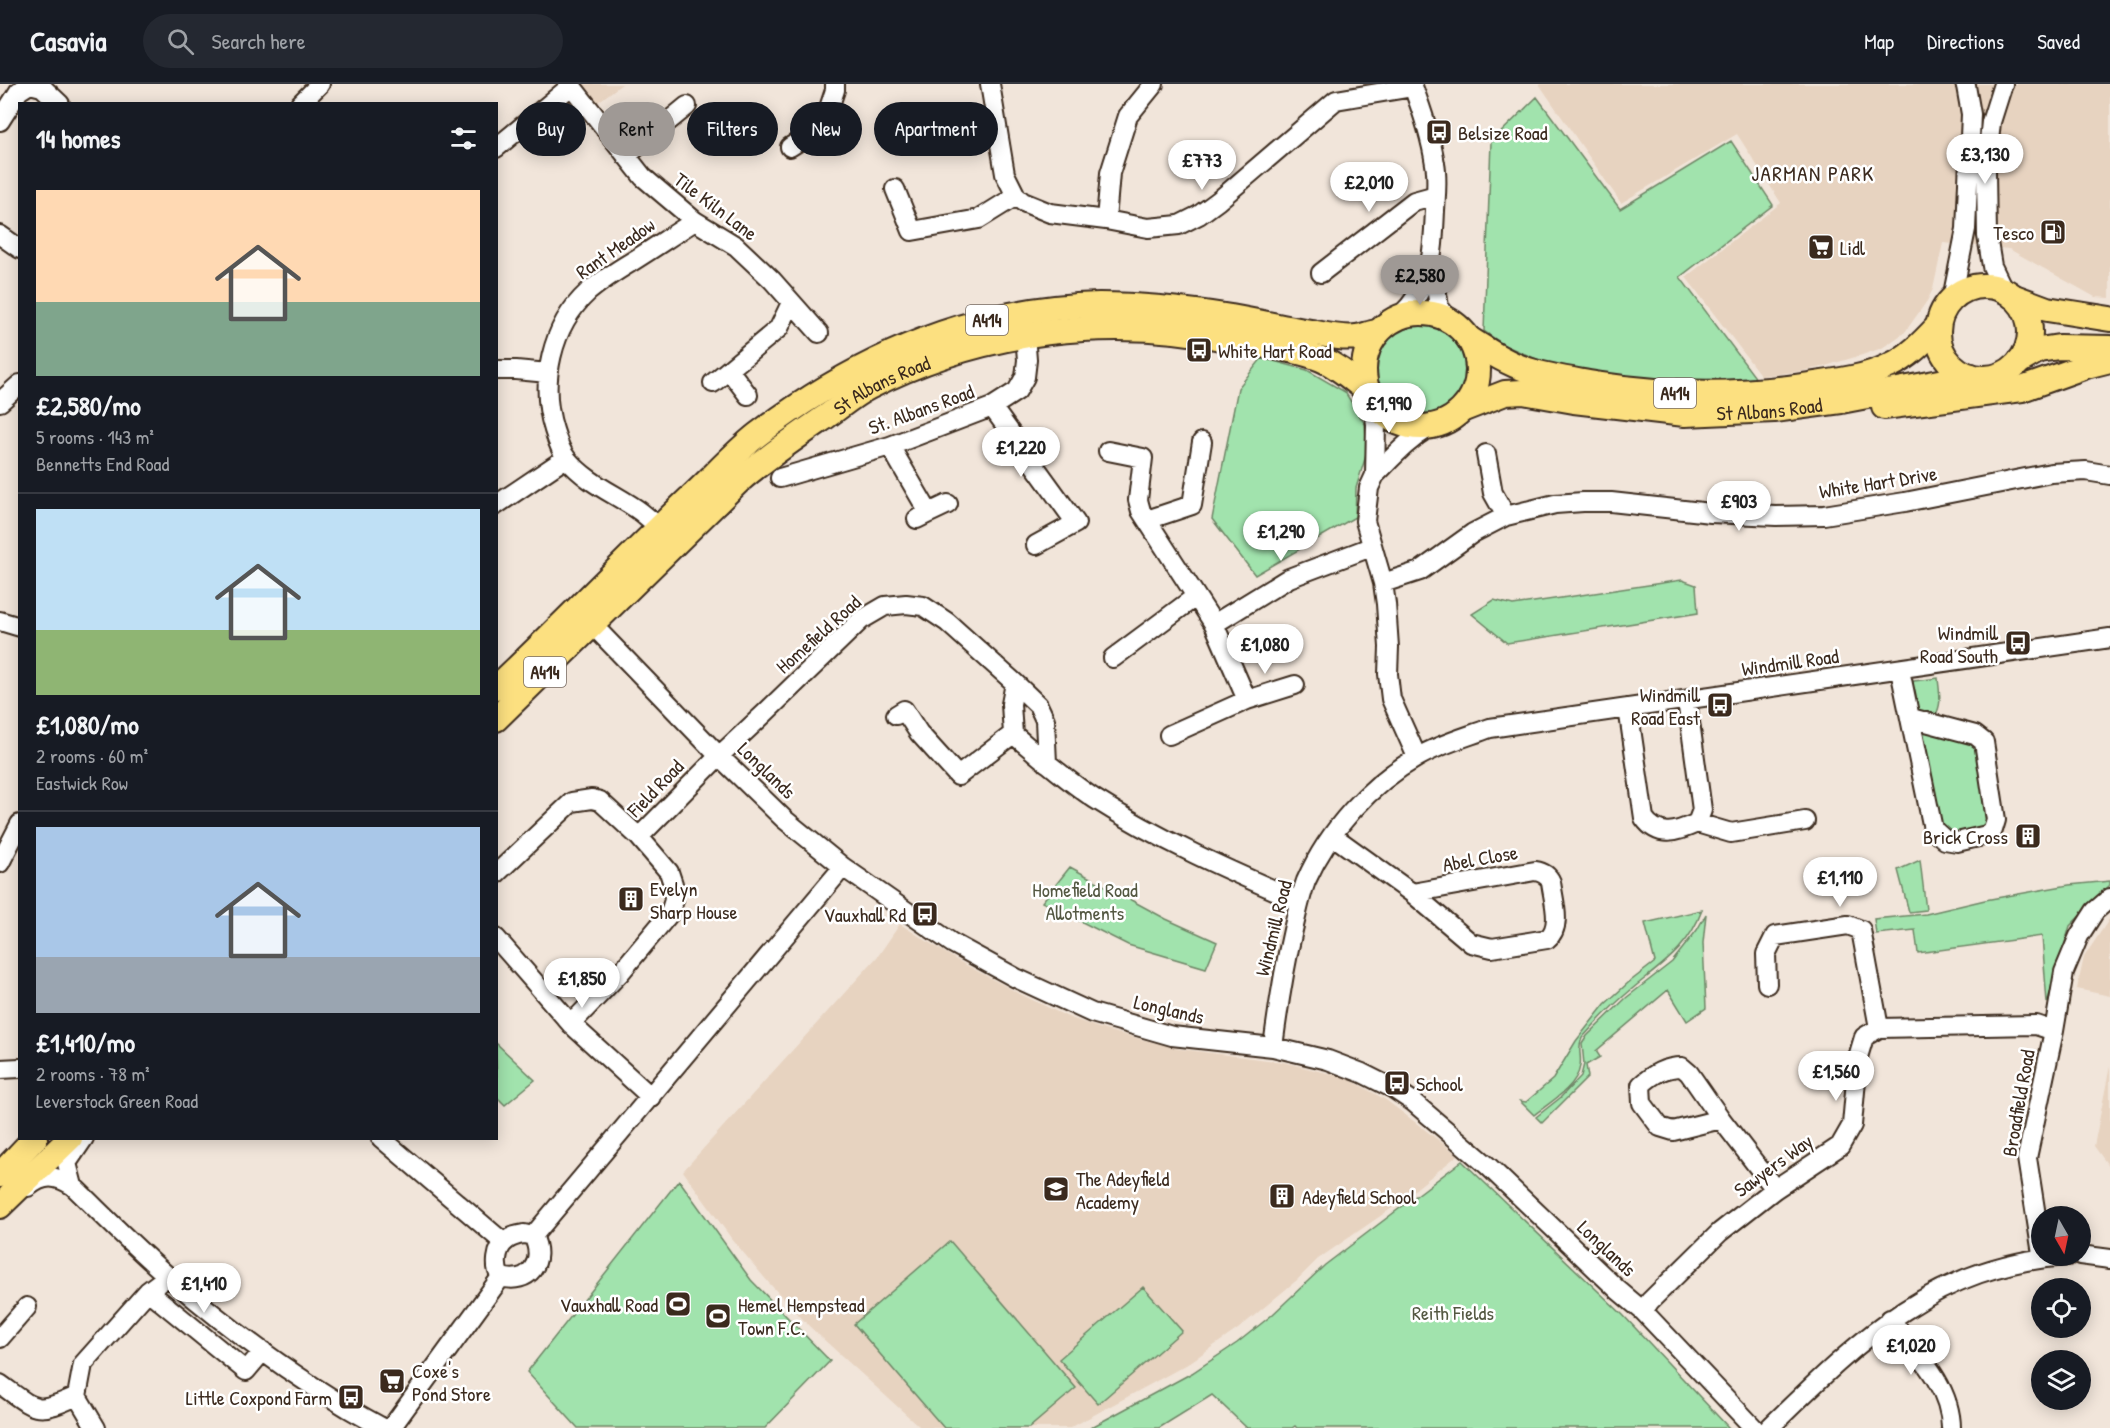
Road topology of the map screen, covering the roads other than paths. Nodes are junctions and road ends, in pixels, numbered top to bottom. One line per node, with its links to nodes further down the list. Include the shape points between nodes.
1 (320, 84): 10 (street)
2 (835, 84): 11 (street)
3 (990, 84): 20 (street, via 1005,174)
4 (1154, 84): 21 (street, via 1128,116 1110,173)
5 (1965, 84): 28 (street, via 1971,114 1966,229)
6 (2003, 84): 27 (street, via 1991,122 1986,171 1987,236 1992,266)
7 (571, 85): 14 (street, Tile Kiln Lane); 16 (street)
8 (1413, 86): 19 (street, via 1436,165); 21 (street, via 1336,100 1218,201 1179,225 1148,228)
9 (58, 102): 15 (street, via 42,87 30,84 19,91)
10 (302, 102)
11 (831, 102)
12 (687, 106): 13 (street)
13 (675, 116)
14 (598, 120)
15 (0, 121)
16 (498, 146)
17 (626, 156): 22 (street, Tile Kiln Lane, via 660,194)
18 (896, 189): 20 (street, via 912,231 979,219)
19 (1436, 195): 25 (street); 26 (street, via 1414,201)
20 (1016, 196): 21 (street, via 1050,213)
21 (1106, 220)
22 (695, 221): 29 (street, Tile Kiln Lane, via 736,246); 43 (street, Rant Meadow, via 588,292 558,336)
23 (0, 235): 24 (street)
24 (18, 248)
25 (1432, 259): 30 (street, via 1420,291); 31 (street, via 1439,307)
26 (1321, 273)
27 (2008, 293): 28 (main road, via 1977,286); 32 (main road, via 2047,309); 40 (main road, via 2022,306 2028,319 2030,334)
28 (1952, 299): 33 (main road, via 1942,311)
29 (791, 303): 35 (street, Tile Kiln Lane); 42 (street, via 779,328)
30 (1400, 316): 31 (main road, via 1426,312); 34 (main road)
31 (1448, 318): 37 (main road)
32 (2110, 319)
33 (1938, 326): 37 (main road, St Albans Road / A414, via 1906,357 1862,376 1788,388 1701,394 1554,377 1516,366); 44 (main road, via 1940,345 1949,363)
34 (1377, 332): 48 (main road, via 1366,350 1364,366 1365,384); 66 (main road, St Albans Road / A414, via 1358,337 1334,336 1232,317 1125,305 1080,306 983,320 903,347 857,369 804,402 755,436)
35 (819, 333)
36 (1025, 334): 48 (main road, St Albans Road / A414, via 1122,327 1219,337 1322,359); 50 (street, St. Albans Road, via 1024,377 1017,391); 66 (main road, St Albans Road / A414, via 951,353 867,388 764,459)
37 (1468, 338): 51 (main road, via 1478,361 1478,375)
38 (2110, 348): 40 (main road, via 2059,347 2039,350)
39 (2110, 360): 52 (main road, A414, via 2005,392 1800,416)
40 (2020, 361): 44 (main road, via 2003,374)
41 (498, 370): 43 (street)
42 (729, 370): 45 (street); 47 (street)
43 (548, 373): 58 (street, Rant Meadow, via 550,417)
44 (1971, 376): 52 (main road, St Albans Road / A414, via 1811,406)
45 (713, 383)
46 (18, 386): 49 (street)
47 (748, 395)
48 (1371, 395): 53 (main road, via 1392,420); 59 (street, via 1376,424)
49 (0, 402)
50 (992, 407): 55 (street, St. Albans Road); 67 (street, via 1076,523)
51 (1464, 409): 52 (main road, St Albans Road / A414, via 1505,393 1523,392); 53 (main road, via 1452,419)
52 (1685, 414)
53 (1430, 427): 59 (street, via 1413,437)
54 (1202, 441): 65 (street, via 1192,505)
55 (890, 446): 61 (street, St. Albans Road); 63 (street, via 923,516)
56 (1108, 451): 65 (street, via 1143,458 1138,500)
57 (1486, 454): 64 (street, via 1493,494)
58 (566, 458): 62 (street); 66 (street, Rant Meadow, via 592,483)
59 (1375, 475): 68 (street, via 1369,488 1365,521)
60 (2110, 475): 64 (street, White Hart Drive, via 2085,471 2050,473 1824,514 1711,513 1582,502)
61 (780, 478)
62 (498, 504)
63 (948, 504)
64 (1506, 516): 69 (street, White Hart Drive, via 1473,533 1420,572)
65 (1147, 520): 70 (street)
66 (669, 533): 71 (main road, St Albans Road / A414)
67 (1036, 545)
68 (1371, 547): 69 (street); 73 (street, via 1289,578)
69 (1383, 584): 90 (street, via 1391,699)
70 (1195, 597): 73 (street); 76 (street)
71 (585, 617): 80 (main road, St Albans Road / A414); 85 (main road, St Albans Road / A414); 89 (street, Longlands)
72 (0, 621): 74 (street)
73 (1214, 624): 81 (street)
74 (18, 626)
75 (2110, 638): 77 (street, Windmill Road)
76 (1113, 658)
77 (1900, 670): 82 (street, Windmill Road); 86 (street)
78 (1016, 683): 87 (street, via 1011,704); 89 (street, Homefield Road, via 923,606 885,606 861,620); 91 (street, Homefield Road, via 1038,705 1045,720)
79 (1295, 685): 81 (street)
80 (498, 686)
81 (1246, 700): 88 (street)
82 (1687, 700): 83 (street, Windmill Road); 93 (street, via 1702,810)
83 (1628, 708): 90 (street, Windmill Road, via 1490,728); 93 (street, via 1644,818 1652,829 1665,832)
84 (896, 715): 87 (street, via 904,710 958,776)
85 (498, 717)
86 (1911, 718): 86 (street, via 1933,829 1951,842 1987,835 1996,820 1984,742 1975,735)
87 (1012, 734): 91 (street)
88 (1169, 735)
89 (719, 756): 96 (street, Field Road); 98 (street, Longlands, via 784,819)
90 (1418, 756): 95 (street, Windmill Road, via 1367,795)
91 (1047, 763): 102 (street, via 1142,828)
92 (1805, 821): 93 (street, via 1731,833)
93 (1697, 824)
94 (18, 829): 97 (street)
95 (1333, 836): 100 (street, Abel Close); 102 (street, Windmill Road)
96 (639, 837): 99 (street, via 600,801 572,802); 105 (street, Field Road, via 669,872 674,900 670,914)
97 (0, 863)
98 (843, 867): 108 (street, Longlands, via 952,943 1058,999 1172,1036); 111 (street)
99 (498, 872)
100 (1412, 893): 100 (street, Abel Close, via 1471,944 1481,947 1547,939 1555,930 1551,882 1541,872)
101 (2110, 898): 107 (street, Broadfield Road, via 2095,910 2079,936 2064,972)
102 (1299, 901): 108 (street, Windmill Road, via 1282,977)
103 (498, 940): 105 (street)
104 (1767, 984): 106 (street, via 1766,954 1775,936 1848,925 1861,930)
105 (571, 1024): 111 (street)
106 (1880, 1028): 107 (street, via 2036,1025); 120 (street, Sawyers Way, via 1864,1037 1858,1057 1852,1125 1840,1146)
107 (2055, 1030): 121 (street, Broadfield Road, via 2027,1158)
108 (1273, 1047): 132 (street, Longlands, via 1362,1073 1412,1101)
109 (18, 1068): 110 (street)
110 (0, 1069)
111 (651, 1097): 123 (street)
112 (1721, 1119): 120 (street)
113 (33, 1140): 117 (main road)
114 (81, 1140): 116 (street)
115 (383, 1140): 124 (street)
116 (65, 1150): 118 (street); 119 (street, via 49,1145 40,1149); 122 (main road)
117 (0, 1175)
118 (73, 1186): 122 (street, via 58,1177 40,1178); 128 (street)
119 (0, 1187)
120 (1775, 1189): 132 (street, Sawyers Way, via 1720,1232)
121 (2034, 1206)
122 (0, 1207)
123 (533, 1236): 124 (street, via 524,1234); 129 (street, via 539,1258 533,1269 516,1279)
124 (503, 1242): 129 (street, via 497,1266)
125 (2091, 1256): 127 (street)
126 (2031, 1259): 133 (street, via 1982,1272 1933,1292)
127 (2110, 1259)
128 (168, 1276): 130 (street); 135 (street)
129 (501, 1278): 141 (street)
130 (147, 1291): 135 (street, via 246,1371); 137 (street, via 83,1364)
131 (27, 1308): 134 (street)
132 (1643, 1311): 142 (street, Longlands)
133 (1890, 1319): 143 (street, via 1820,1378); 144 (street, via 1940,1384 1950,1411)
134 (0, 1338)
135 (263, 1351): 138 (street)
136 (0, 1384): 137 (street, via 31,1407 52,1408)
137 (77, 1396): 139 (street)
138 (355, 1421): 140 (street)
139 (96, 1428)
140 (383, 1428)
141 (391, 1428)
142 (1754, 1428)
143 (1769, 1428)
144 (1951, 1428)

